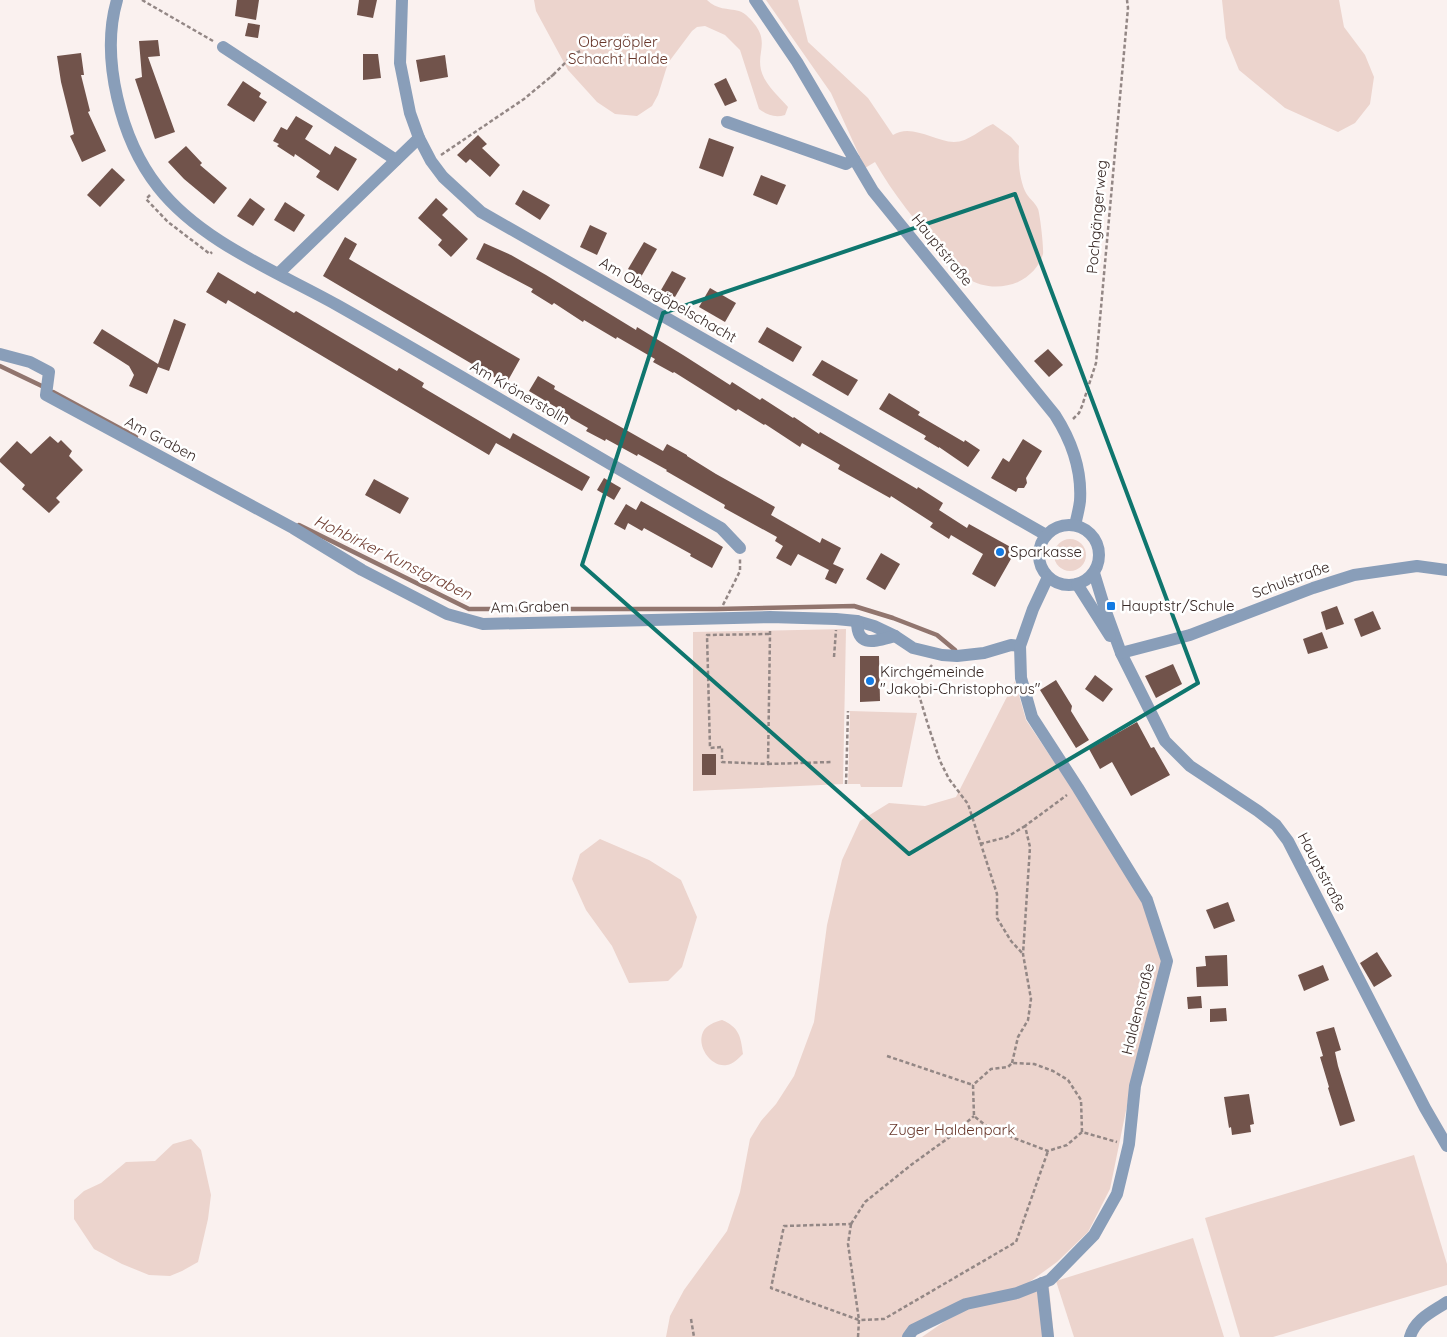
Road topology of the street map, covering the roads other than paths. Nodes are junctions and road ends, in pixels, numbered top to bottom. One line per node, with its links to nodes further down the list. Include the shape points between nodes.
1 (117, 0): 9 (street, Am Krönerstolln, via 110,47 117,99 128,136 142,162 158,187 190,220 220,241)
2 (402, 0): 6 (street, Am Obergöpelschacht, via 400,63 410,113)
3 (755, 0): 7 (street, Hauptstraße, via 797,62)
4 (222, 47): 8 (street)
5 (727, 122): 7 (street, via 846,164)
6 (419, 138): 8 (street); 12 (street, Am Obergöpelschacht, via 443,177 481,212)
7 (854, 159): 11 (street, Hauptstraße, via 873,191 1055,414 1073,449 1078,475 1080,501)
8 (396, 160): 9 (street)
9 (279, 273): 13 (street, Am Krönerstolln, via 721,528)
10 (0, 354): 18 (street, Am Graben, via 30,362 49,372 46,395 447,614 483,624 770,617 836,619 874,626 913,648 942,655 956,656)
11 (1075, 525): 12 (street, via 1061,525); 15 (street, via 1088,530 1096,541 1100,558)
12 (1046, 535): 16 (street, via 1038,556)
13 (740, 548)
14 (1447, 570): 19 (street, Schulstraße, via 1417,566 1354,575 1190,635)
15 (1094, 573): 17 (street); 19 (street, Hauptstraße)
16 (1048, 577): 17 (street, via 1061,584); 18 (street, Haldenstraße)
17 (1078, 584): 19 (street, Hauptstraße)
18 (1020, 646): 21 (street, Haldenstraße, via 1021,678 1032,717 1147,900 1167,961 1135,1086 1129,1144 1117,1194 1094,1235 1050,1280)
19 (1121, 653): 20 (street, Hauptstraße, via 1165,741 1190,766 1276,824 1288,841)
20 (1447, 1146)
21 (1042, 1283): 23 (street, Haldenstraße, via 1017,1293 966,1304 913,1330); 24 (street)
22 (1447, 1302): 25 (street, via 1415,1324)
23 (908, 1337)
24 (1048, 1337)
25 (1410, 1337)

